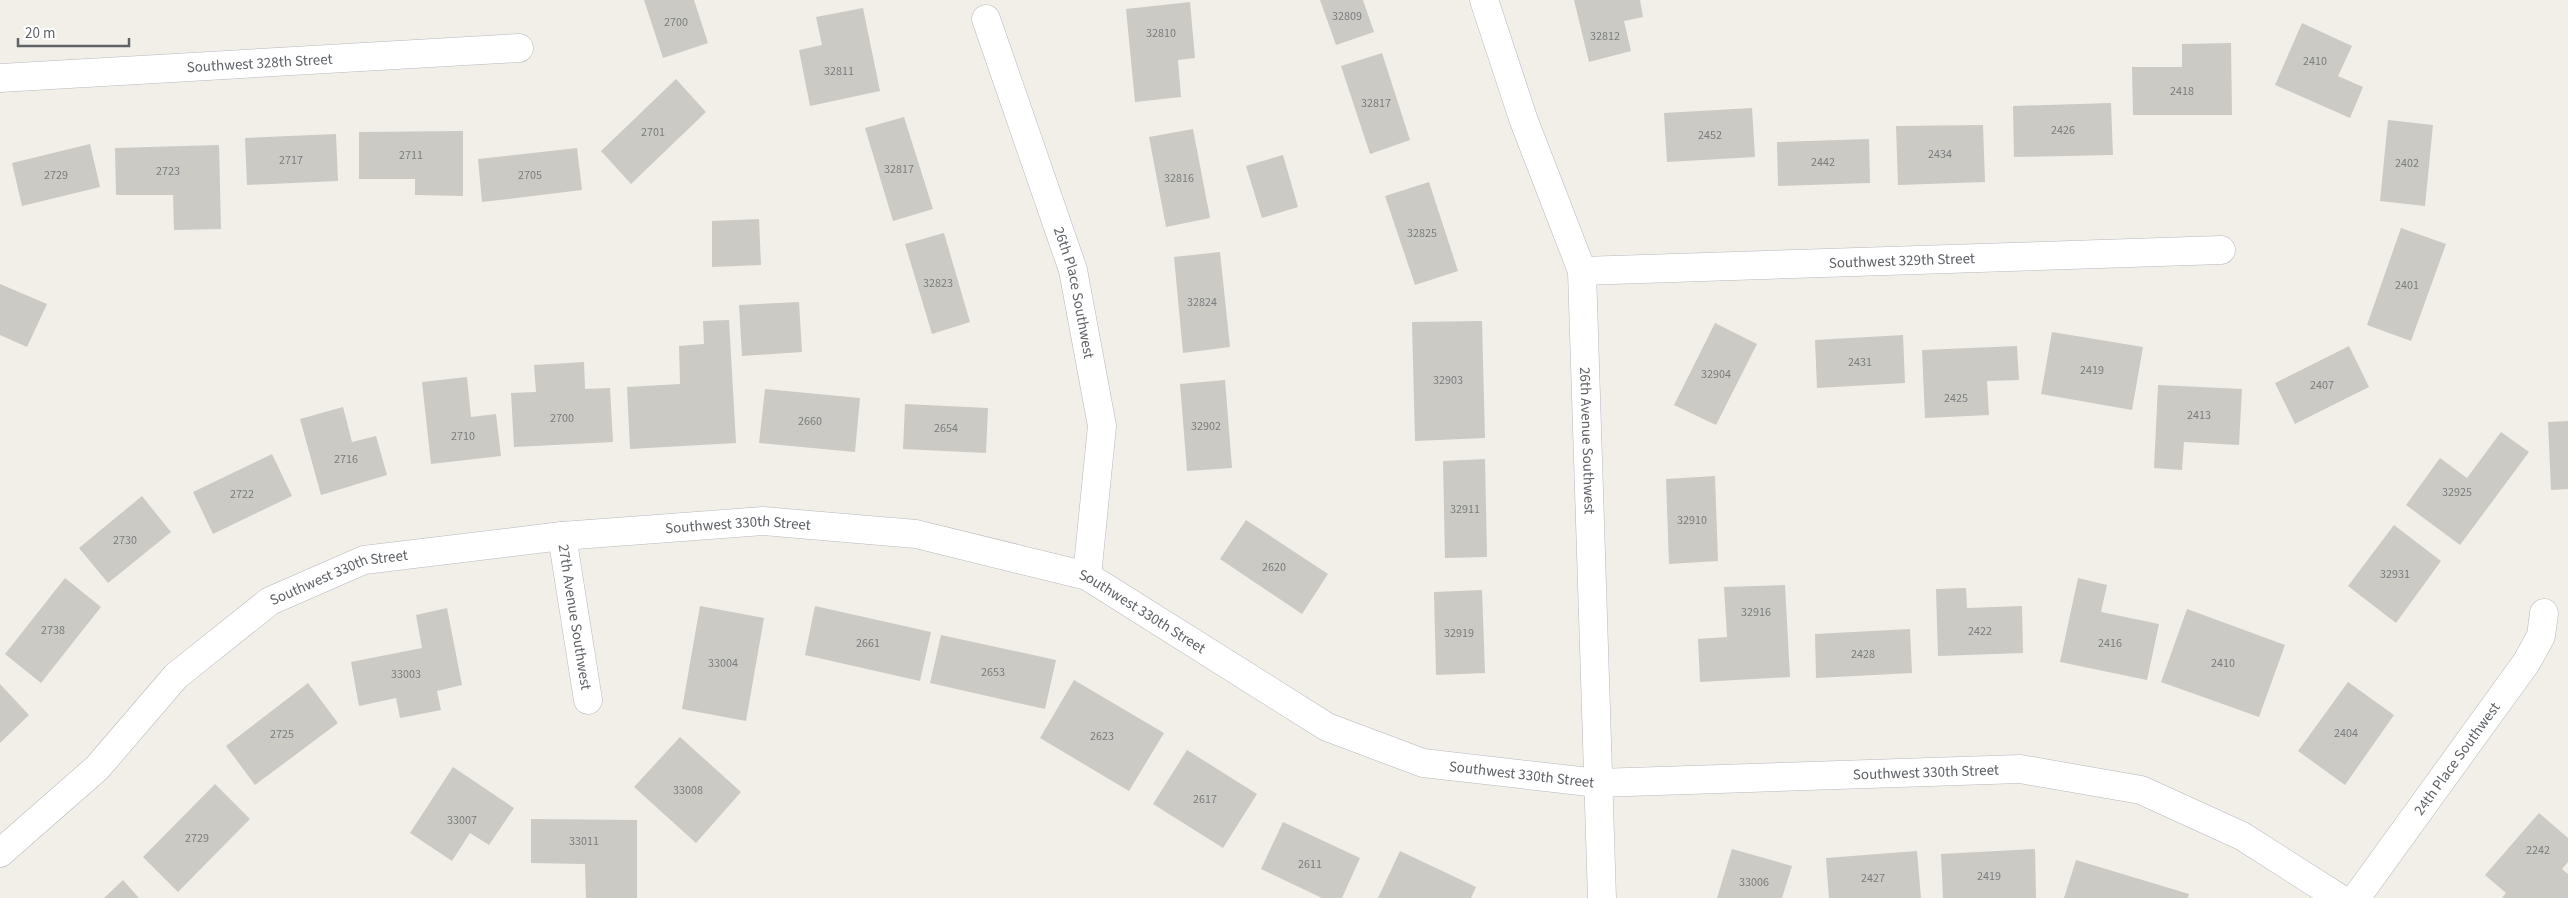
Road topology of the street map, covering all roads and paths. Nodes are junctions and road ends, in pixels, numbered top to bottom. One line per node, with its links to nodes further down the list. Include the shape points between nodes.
1 (1484, 0): 6 (street, 26th Avenue Southwest, via 1524,122)
2 (986, 19): 8 (street, 26th Place Southwest, via 1072,270 1102,426)
3 (519, 48): 4 (street, Southwest 328th Street)
4 (0, 78)
5 (2221, 250): 6 (street, Southwest 329th Street)
6 (1582, 271): 11 (street, 26th Avenue Southwest)
7 (562, 536): 8 (street, Southwest 330th Street, via 763,521 916,534); 10 (street, 27th Avenue Southwest); 12 (street, Southwest 330th Street, via 364,560 270,601 176,676 97,768)
8 (1087, 576): 11 (street, Southwest 330th Street, via 1327,727 1423,763)
9 (2544, 613): 15 (street, 24th Place Southwest, via 2541,636 2526,663)
10 (588, 700)
11 (1598, 783): 13 (street, 26th Avenue Southwest); 14 (street, Southwest 330th Street, via 2020,769 2141,790 2242,836)
12 (0, 853)
13 (1602, 898)
14 (2339, 898)
15 (2356, 898)

